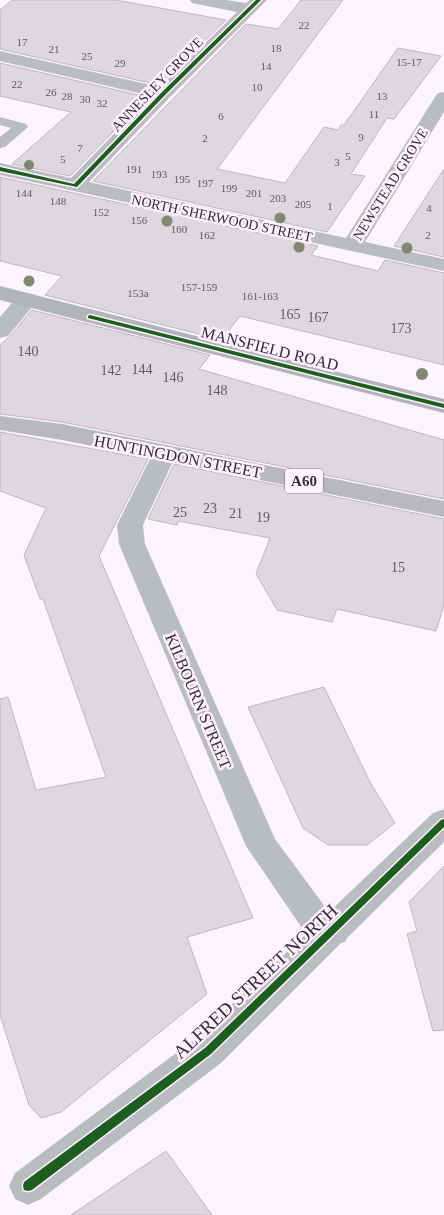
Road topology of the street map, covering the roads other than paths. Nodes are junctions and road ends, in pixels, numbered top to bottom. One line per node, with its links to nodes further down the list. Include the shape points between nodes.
1 (198, 0): 2 (street)
2 (254, 5): 4 (street, ANNESLEY GROVE)
3 (0, 56): 4 (street)
4 (164, 93): 9 (street, ANNESLEY GROVE)
5 (444, 97): 10 (street, NEWSTEAD GROVE)
6 (0, 121): 7 (lane, via 21,127)
7 (0, 144)
8 (0, 169): 9 (street, NORTH SHERWOOD STREET)
9 (75, 186): 10 (street, NORTH SHERWOOD STREET)
10 (352, 245): 11 (street, NORTH SHERWOOD STREET)
11 (444, 265)
12 (0, 293): 13 (main road, MANSFIELD ROAD)
13 (28, 300): 14 (street); 15 (main road, MANSFIELD ROAD)
14 (0, 331)
15 (444, 406)
16 (0, 423): 17 (highway, HUNTINGDON STREET / A60)
17 (165, 453): 18 (highway, HUNTINGDON STREET / A60); 20 (street, KILBOURN STREET, via 130,525 132,544 262,846 314,918)
18 (444, 509)
19 (444, 822): 20 (street, ALFRED STREET NORTH)
20 (333, 932): 21 (street, ALFRED STREET NORTH, via 208,1051)
21 (28, 1186)

